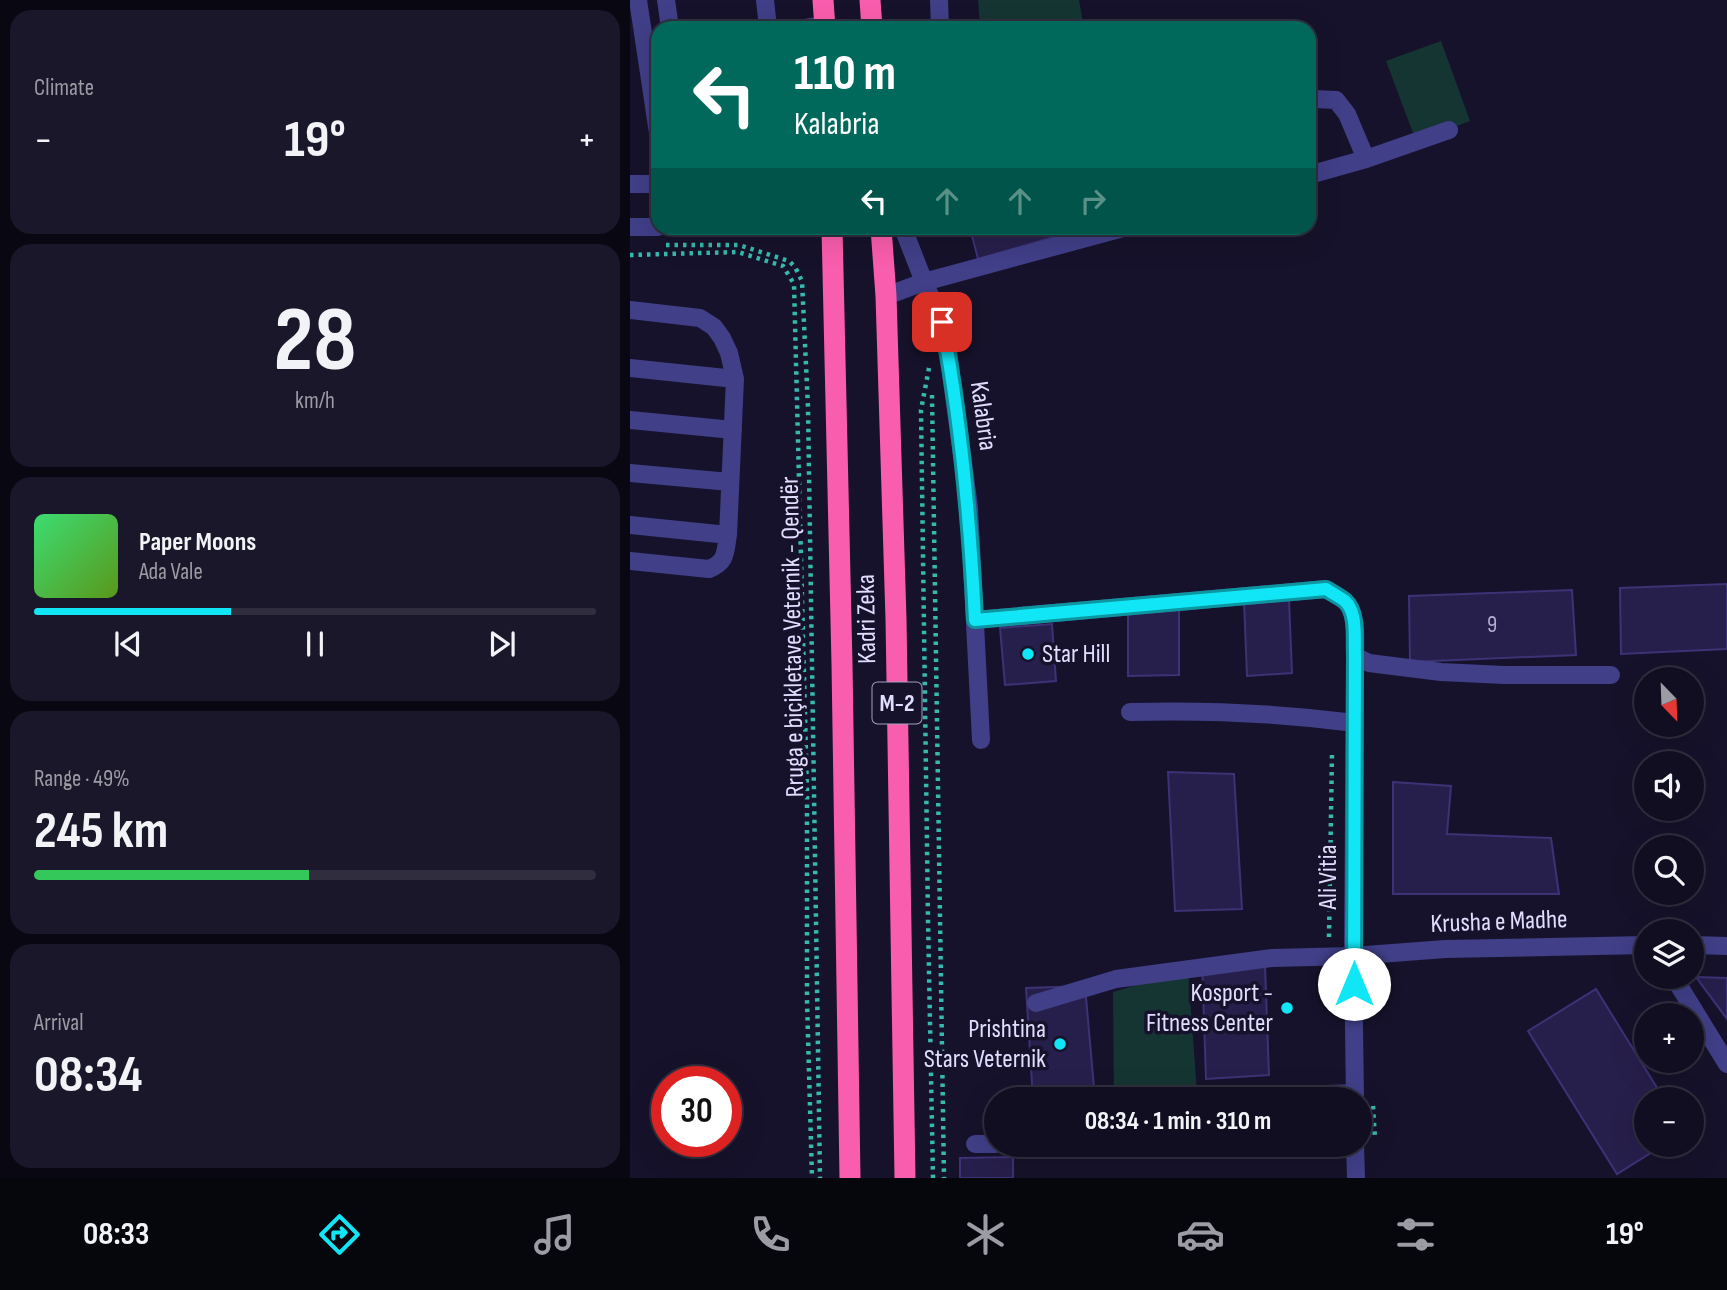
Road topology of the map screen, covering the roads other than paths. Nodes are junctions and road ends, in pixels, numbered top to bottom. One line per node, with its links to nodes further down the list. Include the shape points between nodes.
1 (638, 0): 12 (street)
2 (666, 0): 7 (street)
3 (765, 0): 8 (street)
4 (823, 0): 9 (highway)
5 (870, 0): 10 (highway)
6 (939, 0): 11 (street)
7 (669, 21)
8 (767, 21)
9 (819, 21)
10 (872, 21)
11 (940, 21)
12 (651, 86)
13 (1316, 99): 15 (street, via 1336,100 1348,114)
14 (1449, 130): 15 (street)
15 (1366, 159): 16 (street)
16 (1316, 173)
17 (630, 184): 18 (street)
18 (651, 184)
19 (630, 227): 20 (street)
20 (651, 227)
21 (832, 235): 54 (highway, Kadri Zeka / M-2)
22 (882, 235): 26 (highway, Kadri Zeka / M-2)
23 (906, 235): 25 (street, Kalabria)
24 (1097, 235): 25 (street)
25 (924, 282): 26 (street); 37 (street, Kalabria, via 942,322 949,359 969,507)
26 (886, 296): 55 (highway, Kadri Zeka / M-2)
27 (630, 310): 29 (street, via 700,318 714,327 729,353)
28 (630, 368): 29 (street)
29 (735, 379): 31 (street)
30 (630, 420): 31 (street)
31 (733, 430): 33 (street)
32 (630, 473): 33 (street)
33 (730, 482): 35 (street)
34 (630, 525): 35 (street)
35 (728, 535): 36 (street, via 724,559 709,569)
36 (630, 561)
37 (975, 620): 38 (street, Ali Vitia, via 1326,589 1347,603); 42 (street, Kalabria)
38 (1355, 656): 39 (street, via 1369,663 1441,672); 41 (street, Ali Vitia)
39 (1611, 675)
40 (1130, 712): 41 (street, via 1246,712)
41 (1355, 723): 46 (street, Ali Vitia)
42 (981, 740)
43 (1634, 945): 46 (street, Krusha e Madhe, via 1457,948)
44 (1704, 945): 45 (street)
45 (1727, 946)
46 (1353, 956): 48 (street, Krusha e Madhe, via 1272,958 1116,979); 50 (street, Ali Vitia)
47 (1681, 989): 49 (street)
48 (1036, 1003)
49 (1727, 1064)
50 (1355, 1087)
51 (975, 1144): 52 (street)
52 (984, 1144)
53 (1355, 1157): 56 (street)
54 (850, 1178)
55 (905, 1178)
56 (1356, 1178)

